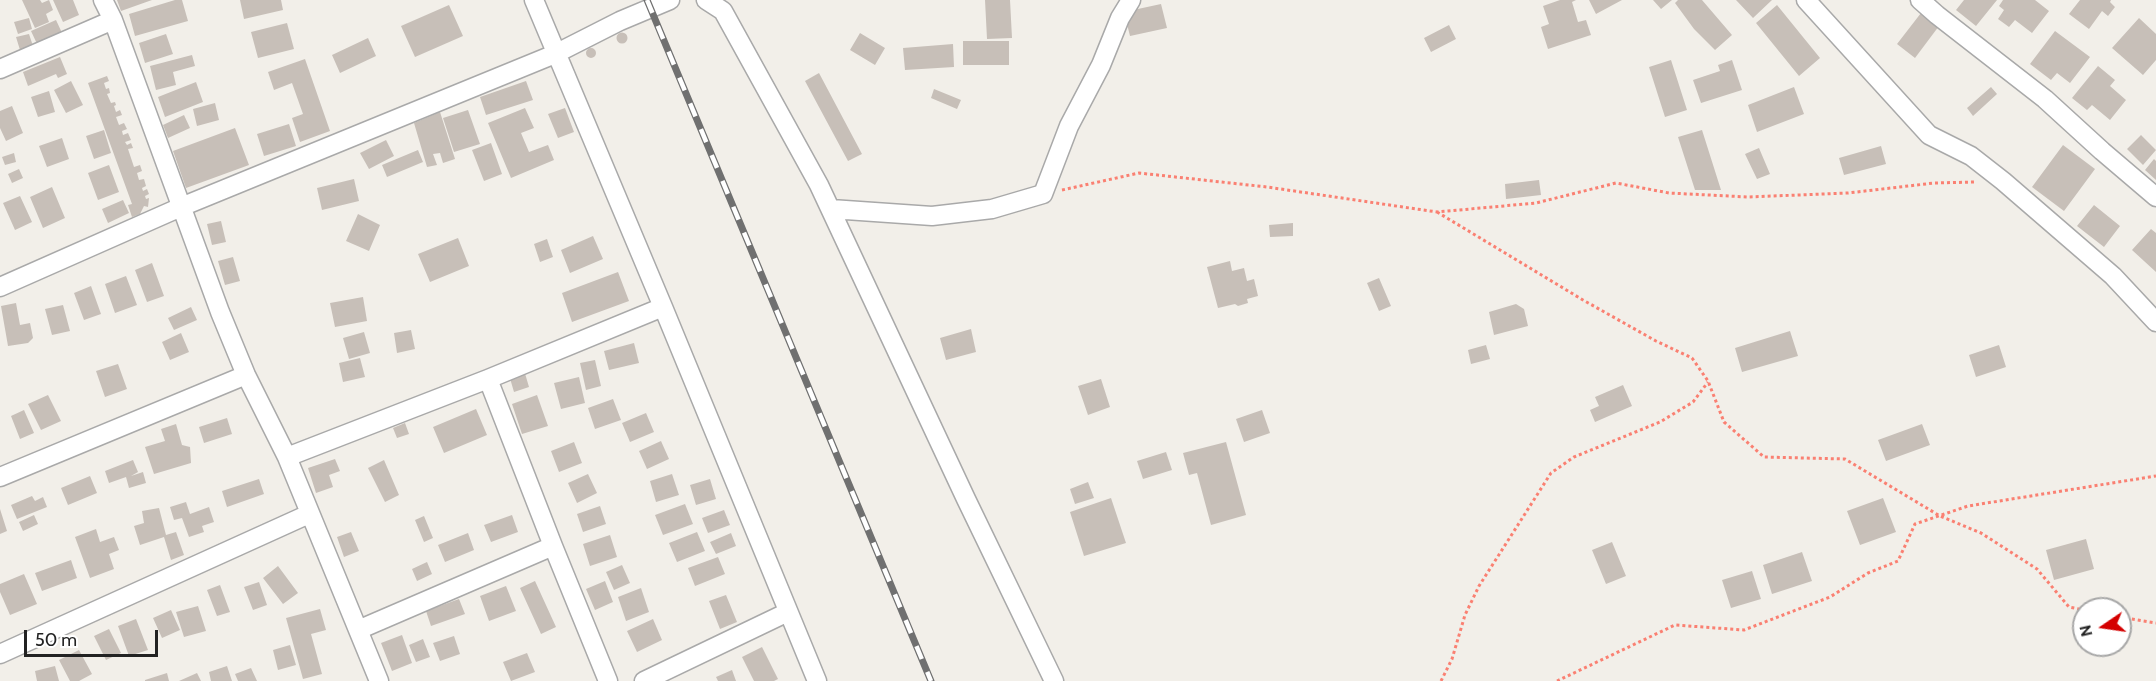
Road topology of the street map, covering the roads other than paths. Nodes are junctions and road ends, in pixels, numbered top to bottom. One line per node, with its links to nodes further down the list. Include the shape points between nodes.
1 (103, 0): 8 (street)
2 (534, 0): 9 (street)
3 (670, 0): 9 (street)
4 (706, 0): 13 (street, via 723,11)
5 (1131, 0): 13 (street, via 1069,126 1043,194 992,209 932,216)
6 (1920, 0): 11 (street, via 2045,99)
7 (1816, 4): 16 (street, via 1929,135 1971,156 2003,181 2113,276)
8 (113, 20): 10 (street); 12 (street)
9 (555, 54): 12 (street); 15 (street)
10 (0, 69)
11 (2156, 197)
12 (180, 207): 14 (street); 17 (street)
13 (831, 209): 30 (street)
14 (0, 287)
15 (663, 307): 18 (street); 23 (street)
16 (2156, 322)
17 (246, 375): 19 (street); 20 (street)
18 (488, 379): 19 (street); 22 (street)
19 (287, 457): 21 (street)
20 (0, 477)
21 (309, 514): 24 (street); 25 (street)
22 (553, 546): 24 (street); 27 (street)
23 (788, 612): 28 (street); 29 (street)
24 (358, 630): 26 (street)
25 (0, 654)
26 (373, 679)
27 (608, 681)
28 (644, 681)
29 (817, 681)
30 (1054, 681)

